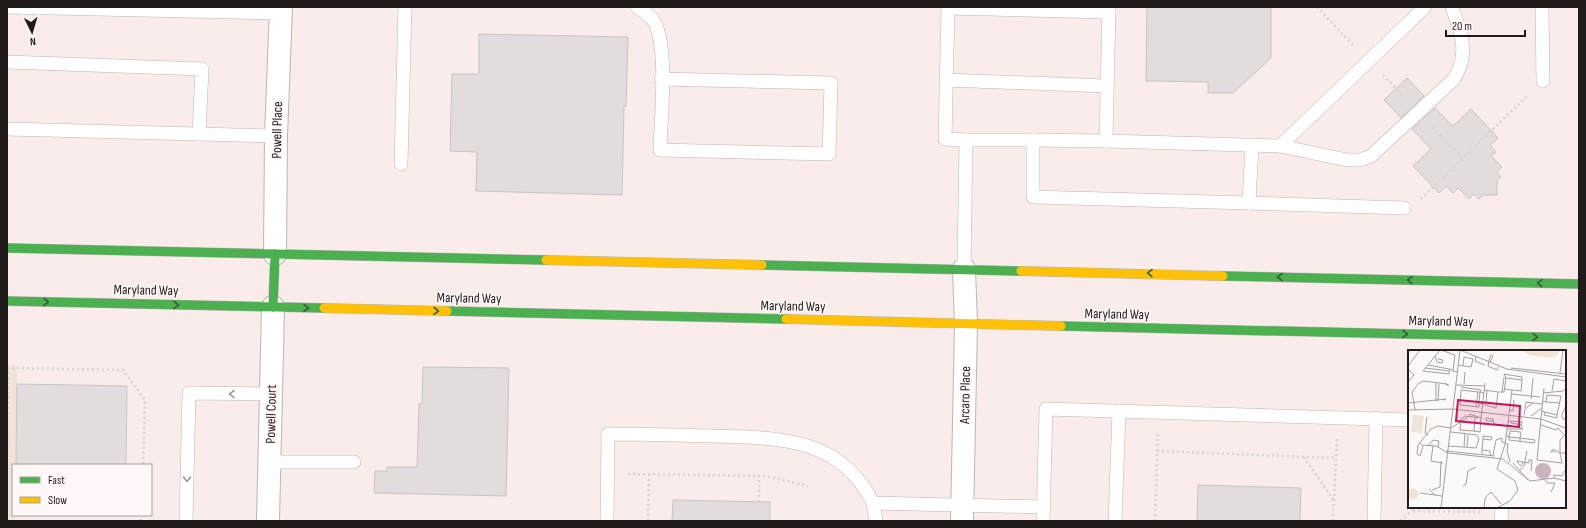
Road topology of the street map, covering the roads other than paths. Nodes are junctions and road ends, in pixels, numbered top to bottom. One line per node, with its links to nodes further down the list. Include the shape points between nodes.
1 (7, 7): 8 (lane)
2 (405, 7): 23 (lane)
3 (637, 7): 11 (lane, via 645,11 654,22 659,36)
4 (1425, 7): 22 (lane)
5 (1452, 7): 22 (lane, via 1462,38 1464,56 1461,68 1454,79 1371,156 1360,160 1347,160)
6 (1542, 7): 13 (lane)
7 (948, 8): 9 (lane); 12 (lane)
8 (281, 10): 17 (street, Powell Place)
9 (1109, 10): 14 (lane)
10 (7, 62): 16 (lane, via 202,69)
11 (661, 79): 11 (lane, via 660,150 829,154 831,82)
12 (946, 80): 14 (lane); 18 (lane, via 945,139)
13 (1543, 81)
14 (1107, 86): 20 (lane)
15 (7, 129): 16 (lane)
16 (199, 134): 17 (lane)
17 (276, 136): 27 (street, Powell Place)
18 (966, 140): 19 (lane); 28 (lane)
19 (1033, 140): 20 (lane); 24 (lane, via 1033,197)
20 (1106, 141): 21 (lane)
21 (1252, 145): 22 (lane); 24 (lane)
22 (1280, 146)
23 (401, 164)
24 (1250, 203): 25 (lane)
25 (1404, 208)
26 (7, 248): 27 (main road)
27 (275, 254): 28 (main road); 31 (main road)
28 (964, 269): 29 (main road, one-way to 28); 32 (street, Arcaro Place)
29 (1579, 284)
30 (7, 301): 31 (main road, Maryland Way, one-way to 31)
31 (273, 307): 32 (main road, Maryland Way, one-way to 32); 34 (street, Powell Court)
32 (966, 324): 33 (main road, Maryland Way, one-way to 33); 42 (street, Arcaro Place)
33 (1579, 338)
34 (271, 394): 38 (street, Powell Court); 43 (lane, one-way to 43, via 189,393)
35 (1119, 411): 36 (lane); 41 (lane, via 1046,409); 48 (lane)
36 (1376, 418): 37 (lane); 49 (lane)
37 (1408, 420)
38 (270, 462): 39 (lane); 44 (street, Powell Court)
39 (354, 462)
40 (873, 503): 42 (lane); 45 (lane, via 858,478 831,456 804,444 773,438 608,434); 46 (lane)
41 (1043, 507): 42 (lane); 47 (lane)
42 (962, 513)
43 (186, 521)
44 (268, 521)
45 (607, 521)
46 (876, 521)
47 (1042, 521)
48 (1115, 521)
49 (1374, 521)

